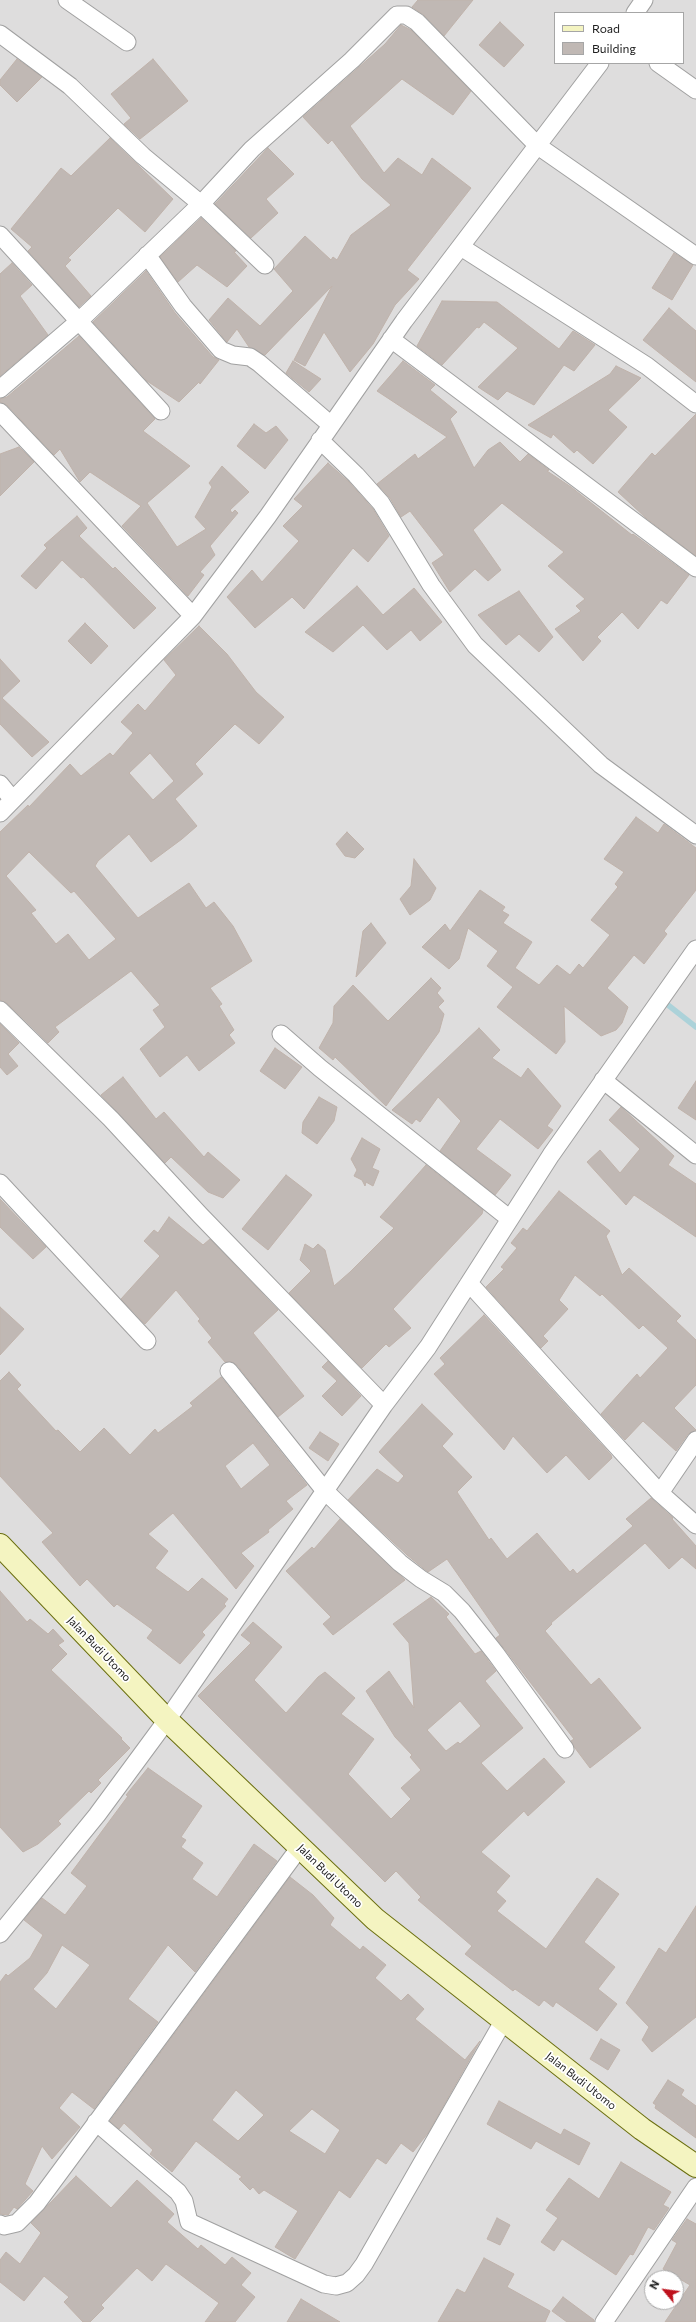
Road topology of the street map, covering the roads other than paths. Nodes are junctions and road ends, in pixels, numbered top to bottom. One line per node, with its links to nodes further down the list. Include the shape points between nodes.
1 (67, 0): 5 (street)
2 (644, 0): 3 (street)
3 (636, 12)
4 (0, 34): 10 (street, via 70,86 143,156)
5 (127, 42)
6 (599, 64): 9 (street)
7 (659, 64): 8 (street)
8 (696, 90)
9 (538, 146): 10 (street, via 417,22 406,15 397,15 352,60 252,149); 12 (street); 14 (street)
10 (201, 204): 13 (street); 15 (street)
11 (0, 235): 16 (street)
12 (461, 247): 17 (street); 19 (street, via 646,366)
13 (147, 255): 16 (street); 22 (street, via 184,306 221,350 233,355 250,357 260,363)
14 (696, 256)
15 (265, 265)
16 (78, 322): 18 (street); 20 (street)
17 (391, 339): 22 (street); 24 (street)
18 (0, 389)
19 (696, 404)
20 (161, 411)
21 (0, 412): 25 (street)
22 (331, 425): 23 (street)
23 (320, 440): 25 (street, via 268,516); 29 (street, via 381,503 431,585 475,645 601,766)
24 (696, 568)
25 (193, 616): 27 (street)
26 (0, 784): 27 (street)
27 (13, 800): 28 (street)
28 (0, 813)
29 (696, 835)
30 (696, 949): 33 (street)
31 (0, 1010): 40 (street, via 111,1119)
32 (282, 1034): 36 (street, via 320,1068)
33 (603, 1080): 34 (street); 36 (street)
34 (696, 1154)
35 (0, 1182): 38 (street)
36 (510, 1220): 37 (street)
37 (469, 1283): 40 (street, via 428,1347); 43 (street)
38 (147, 1342)
39 (229, 1371): 42 (street)
40 (384, 1405): 42 (street)
41 (696, 1440): 43 (street)
42 (324, 1491): 46 (street); 47 (street, via 400,1563 444,1593 462,1611)
43 (660, 1493): 44 (street)
44 (696, 1525)
45 (0, 1545): 46 (street, Jalan Budi Utomo)
46 (167, 1720): 48 (street, Jalan Budi Utomo); 49 (street, via 98,1815)
47 (565, 1749)
48 (300, 1847): 50 (street, Jalan Budi Utomo, via 375,1919); 51 (street)
49 (0, 1934)
50 (504, 2020): 51 (street, via 364,2264 347,2283 336,2286 324,2284 189,2222 184,2201 178,2192); 52 (street, Jalan Budi Utomo, via 642,2129)
51 (96, 2122): 54 (street, via 37,2203 17,2223 4,2226)
52 (696, 2166)
53 (696, 2186): 55 (street)
54 (0, 2224)
55 (604, 2322)

